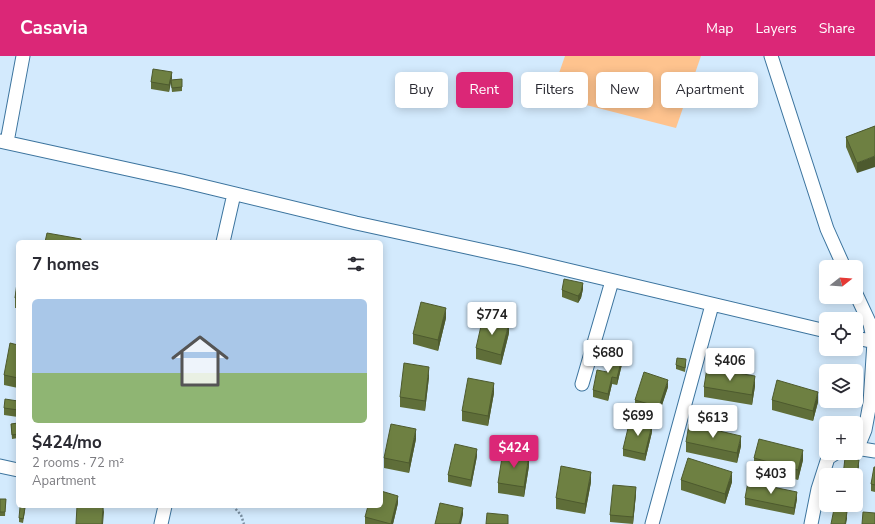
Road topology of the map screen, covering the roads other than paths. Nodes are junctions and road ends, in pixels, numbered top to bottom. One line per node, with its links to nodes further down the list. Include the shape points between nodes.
1 (22, 56): 3 (street)
2 (771, 56): 6 (street, via 827,229)
3 (3, 141): 4 (street)
4 (234, 194): 5 (street); 7 (street)
5 (223, 240)
6 (841, 260)
7 (612, 281): 9 (street); 13 (street)
8 (861, 304): 12 (street, via 870,324)
9 (712, 305): 10 (street); 22 (street)
10 (819, 329)
11 (863, 340): 12 (street)
12 (874, 342): 14 (street, via 870,403)
13 (582, 384)
14 (863, 436)
15 (863, 449): 16 (street)
16 (875, 452)
17 (827, 460): 23 (street)
18 (0, 466): 19 (street)
19 (16, 470)
20 (165, 508): 21 (street)
21 (161, 524)
22 (652, 524)
23 (811, 524)

